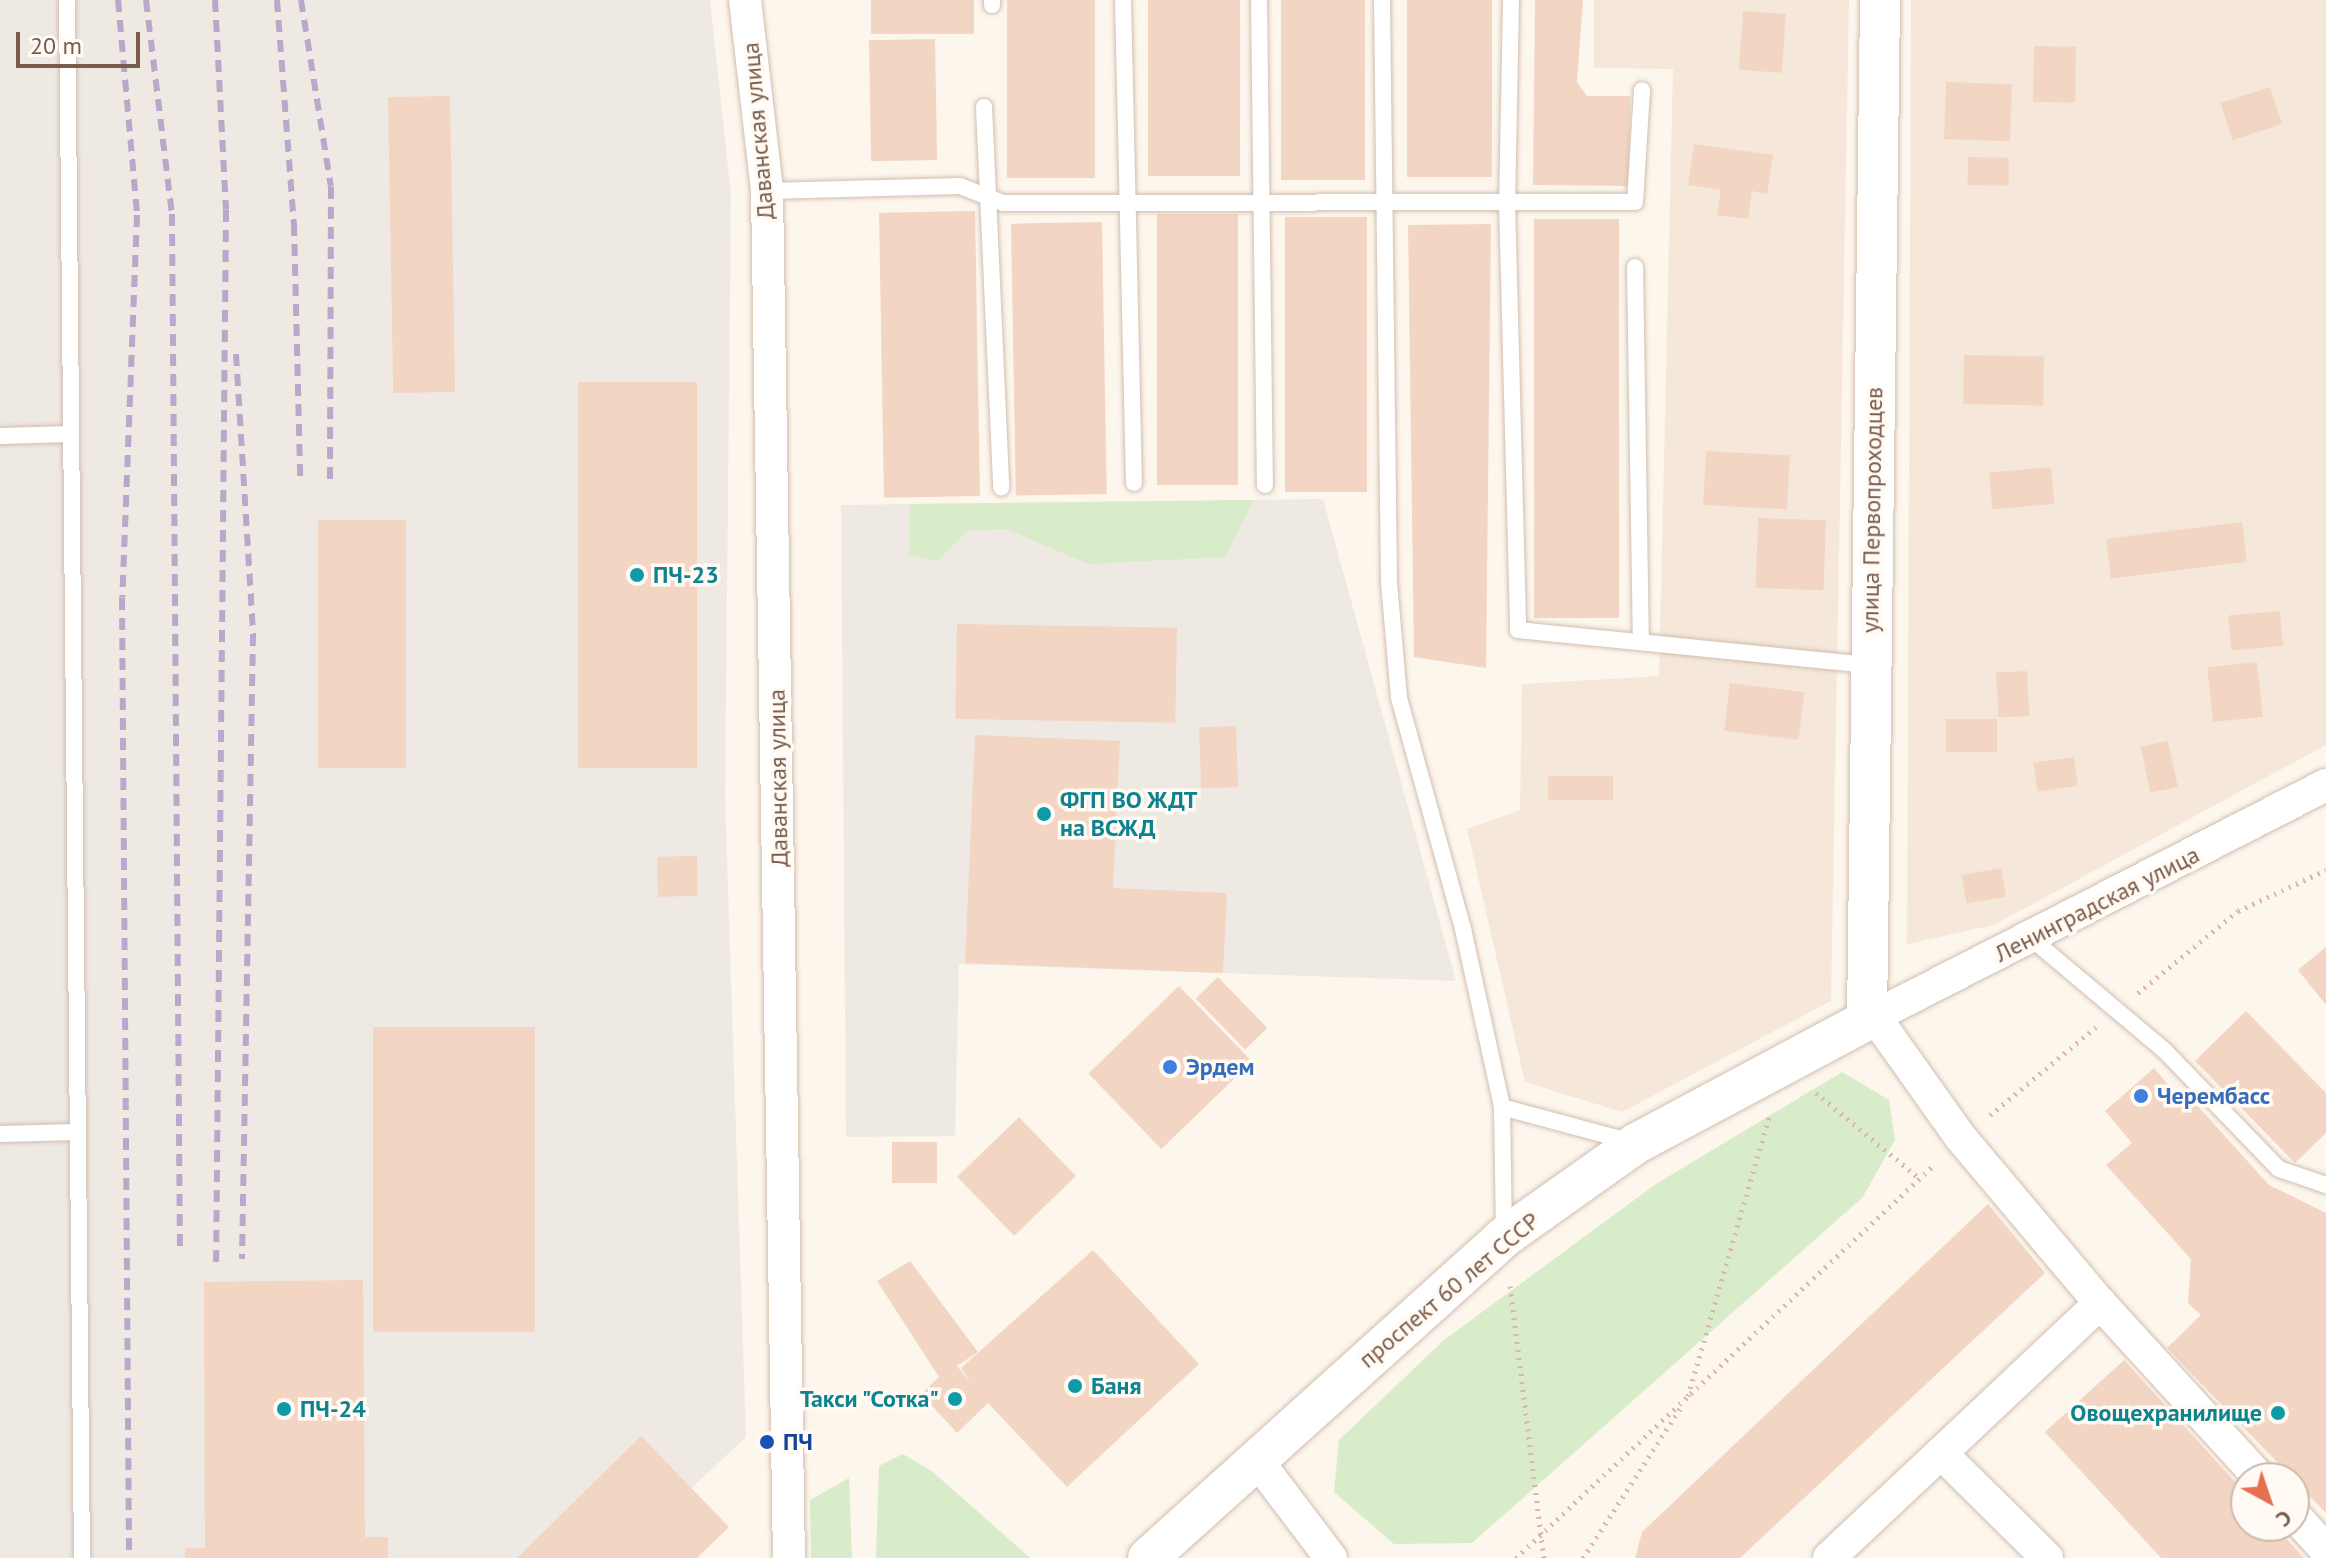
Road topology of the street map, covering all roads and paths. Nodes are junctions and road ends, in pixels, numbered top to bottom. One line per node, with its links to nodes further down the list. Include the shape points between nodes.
1 (67, 0): 17 (lane)
2 (745, 0): 10 (street, Даванская улица)
3 (1123, 0): 15 (lane)
4 (1259, 0): 12 (lane)
5 (1382, 0): 13 (lane)
6 (1511, 0): 14 (lane)
7 (1880, 0): 23 (street, улица Первопроходцев)
8 (1642, 90): 14 (lane, via 1635,202)
9 (984, 107): 11 (lane)
10 (767, 191): 11 (lane, via 960,186); 47 (street, Даванская улица)
11 (988, 197): 15 (lane, via 1003,203); 21 (lane)
12 (1260, 202): 13 (lane); 15 (lane); 20 (lane)
13 (1387, 202): 14 (lane); 28 (lane, via 1389,583 1399,698 1463,929)
14 (1507, 202): 22 (lane, via 1518,630)
15 (1126, 203): 19 (lane)
16 (1635, 267): 22 (lane)
17 (71, 434): 18 (lane); 29 (lane)
18 (0, 436)
19 (1134, 483)
20 (1265, 485)
21 (1001, 488)
22 (1641, 642): 23 (lane)
23 (1870, 665): 26 (street, улица Первопроходцев)
24 (2326, 785): 25 (street, Ленинградская улица)
25 (2032, 939): 26 (street, Ленинградская улица); 33 (lane, via 2164,1050)
26 (1871, 1019): 27 (street, проспект 60 лет СССР); 31 (street)
27 (1784, 1067): 32 (street, проспект 60 лет СССР); 34 (path); 39 (path)
28 (1502, 1107): 32 (lane); 37 (lane)
29 (78, 1132): 30 (lane); 46 (lane)
30 (0, 1134)
31 (1961, 1138): 34 (path); 38 (street)
32 (1637, 1143): 37 (street, проспект 60 лет СССР)
33 (2279, 1169): 35 (lane); 36 (lane)
34 (1919, 1179): 39 (path)
35 (2326, 1185)
36 (2326, 1193)
37 (1504, 1237): 41 (street, проспект 60 лет СССР); 44 (path)
38 (2100, 1303): 40 (street); 42 (street)
39 (1687, 1398): 44 (path); 52 (path)
40 (1941, 1453): 53 (street); 54 (street)
41 (1256, 1459): 48 (street, проспект 60 лет СССР); 49 (street)
42 (2245, 1462)
43 (2310, 1532): 45 (street)
44 (1541, 1534): 50 (path); 51 (path)
45 (2326, 1550)
46 (82, 1558)
47 (789, 1558)
48 (1148, 1558)
49 (1331, 1558)
50 (1516, 1558)
51 (1544, 1558)
52 (1583, 1558)
53 (1829, 1558)
54 (2047, 1558)

